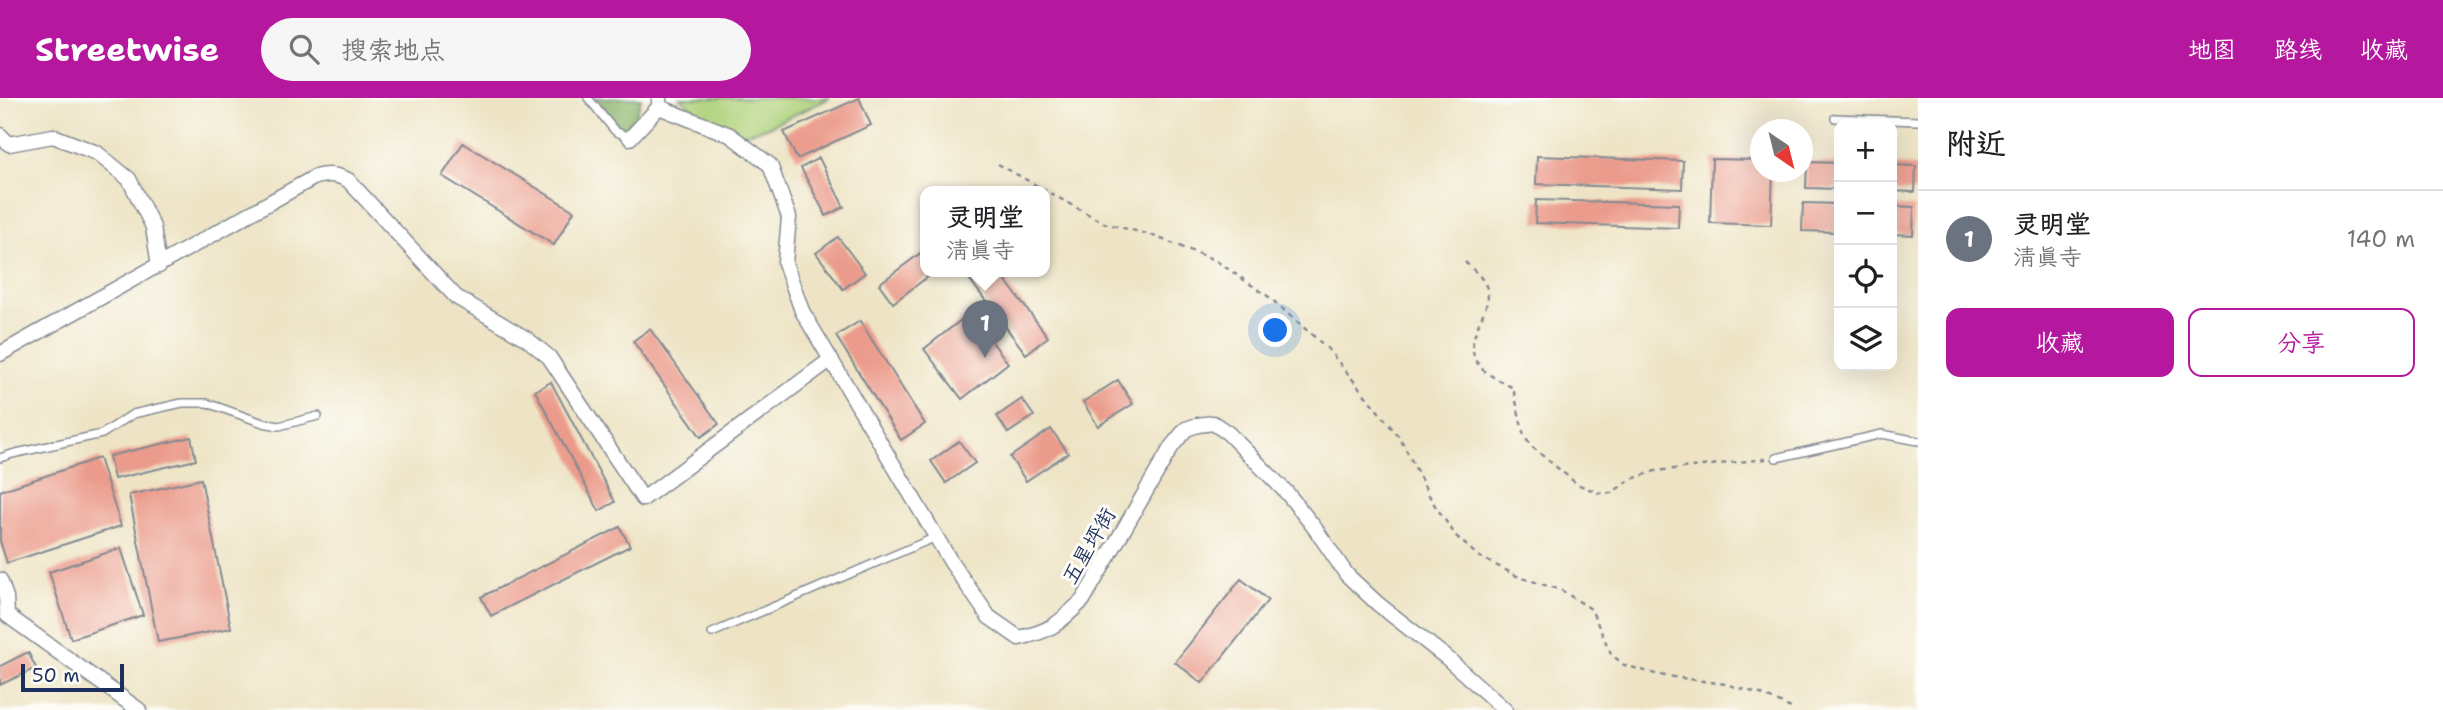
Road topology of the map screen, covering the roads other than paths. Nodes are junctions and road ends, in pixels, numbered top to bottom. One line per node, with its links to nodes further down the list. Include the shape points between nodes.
1 (588, 98): 6 (lane, via 615,131)
2 (659, 103): 6 (street); 9 (street, 五星坪街, via 730,135 770,165 789,217 785,263 803,311)
3 (1835, 118): 4 (lane)
4 (1918, 121)
5 (0, 135): 7 (street, via 9,144 53,136 97,153 129,179 153,227)
6 (630, 138)
7 (159, 266): 8 (street); 9 (street, via 314,177 326,174 348,180 456,297 549,357 643,499)
8 (0, 354)
9 (830, 360): 14 (street, 五星坪街)
10 (318, 416): 12 (lane, via 279,426 206,403 182,403 133,414 102,434)
11 (1918, 440): 13 (lane, via 1882,434)
12 (0, 458)
13 (1776, 458)
14 (937, 536): 17 (lane); 19 (street, 五星坪街, via 989,617 1019,638 1043,633 1083,600 1172,446 1186,429 1213,423 1287,494 1347,575)
15 (0, 580): 16 (street, via 6,597)
16 (4, 619): 18 (street)
17 (712, 633)
18 (139, 710)
19 (1505, 710)

